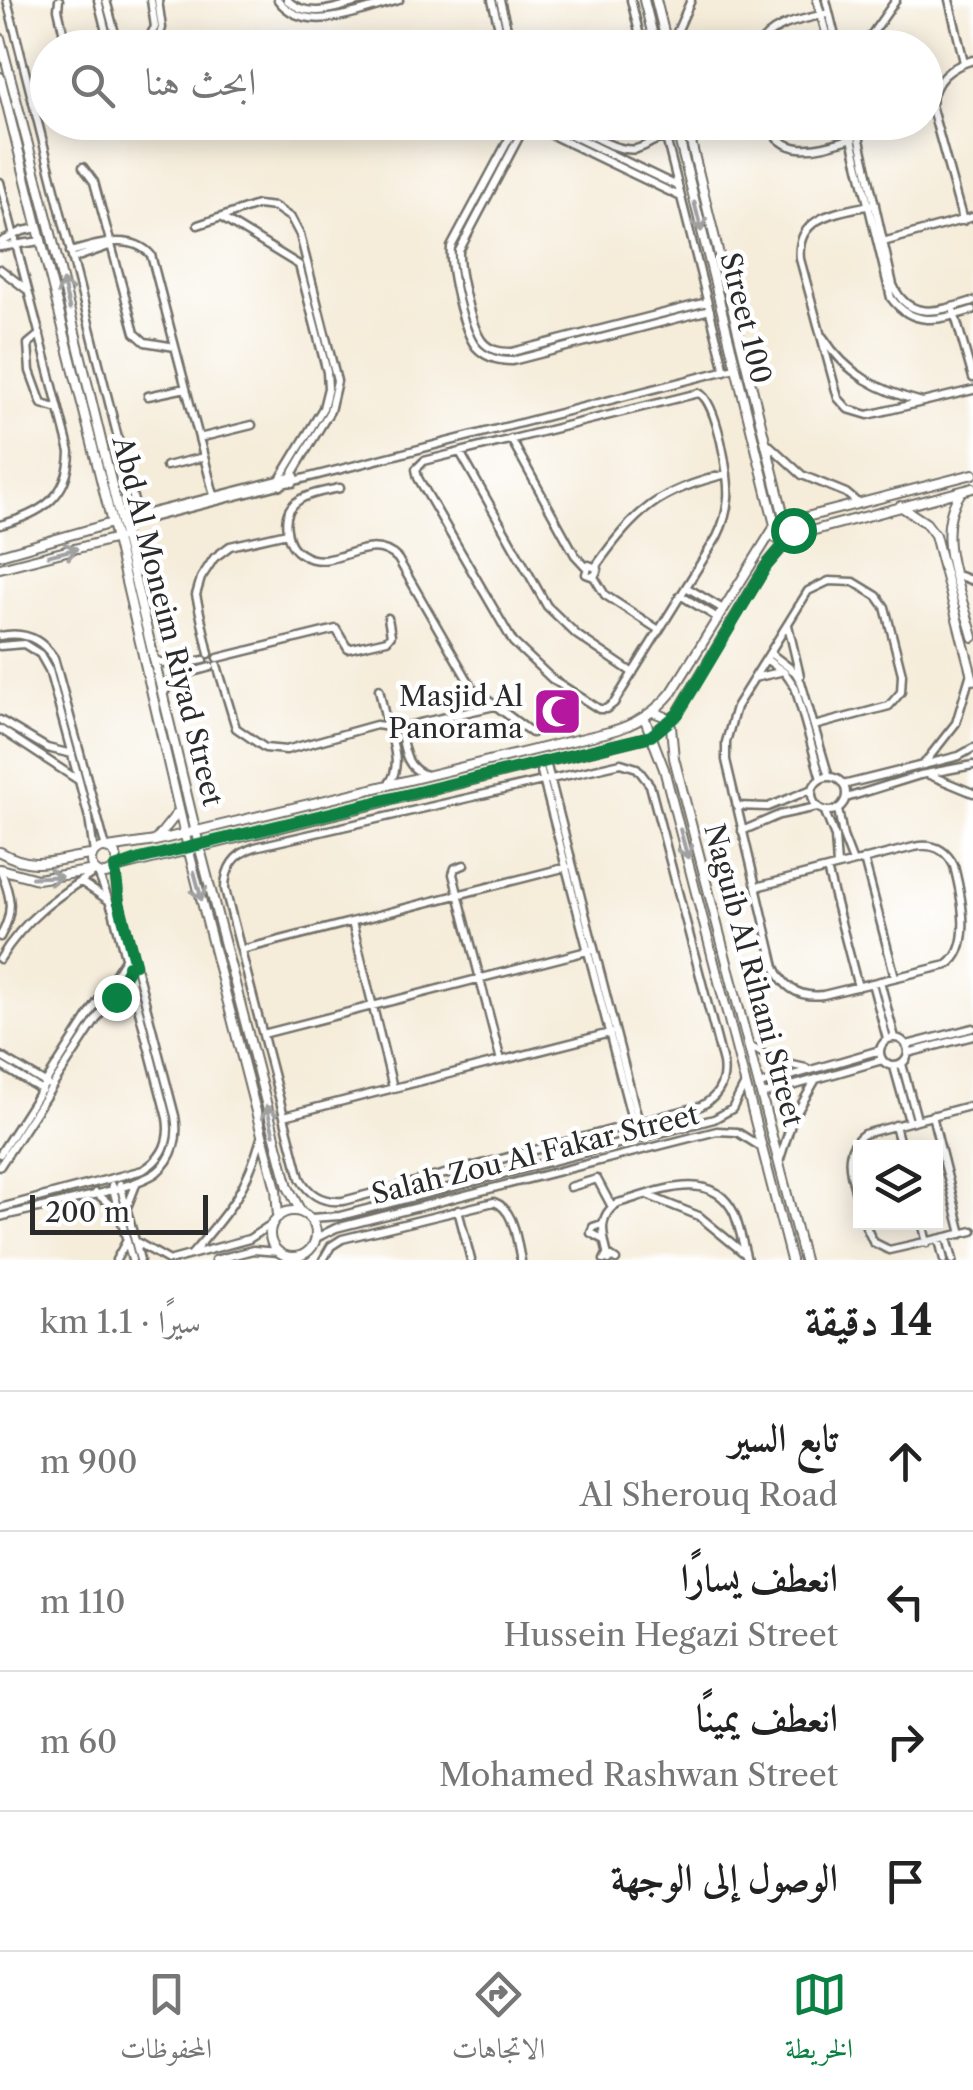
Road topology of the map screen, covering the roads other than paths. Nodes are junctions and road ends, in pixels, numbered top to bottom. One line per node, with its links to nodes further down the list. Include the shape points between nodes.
1 (7, 0): 42 (street)
2 (59, 0): 23 (street)
3 (98, 0): 24 (street)
4 (106, 0): 25 (street)
5 (155, 0): 26 (street); 27 (street)
6 (278, 0): 9 (street, via 312,20)
7 (288, 0): 8 (street, via 316,12)
8 (364, 0)
9 (399, 0)
10 (492, 0): 28 (street)
11 (500, 0): 29 (street)
12 (631, 0): 30 (street)
13 (644, 0): 22 (street)
14 (656, 0): 21 (street)
15 (691, 0): 33 (street)
16 (818, 0): 20 (street)
17 (826, 0): 20 (street)
18 (896, 0): 37 (street)
19 (949, 0): 39 (street)
20 (826, 14): 34 (street); 35 (street); 36 (street)
21 (660, 18): 22 (street); 32 (street)
22 (650, 21): 31 (street)
23 (63, 30)
24 (106, 30)
25 (114, 30)
26 (153, 30)
27 (161, 30)
28 (503, 30)
29 (504, 30)
30 (638, 30)
31 (652, 30)
32 (664, 30)
33 (677, 30)
34 (773, 30)
35 (828, 30)
36 (832, 30)
37 (875, 30)
38 (0, 38): 66 (street, Abd Al Moneim Riyad Street)
39 (969, 61): 40 (street)
40 (943, 77)
41 (0, 78): 68 (street, Abd Al Moneim Riyad Street)
42 (30, 92)
43 (42, 140): 76 (street)
44 (515, 140): 81 (street, via 460,246 458,263 487,346 508,352)
45 (566, 140): 57 (street)
46 (579, 140): 57 (street)
47 (604, 140): 56 (street)
48 (650, 140): 56 (street, via 632,149)
49 (666, 140): 59 (street)
50 (679, 140): 87 (street, Street 100, one-way to 87)
51 (690, 140): 98 (street, Street 100)
52 (780, 140): 53 (street, via 796,149)
53 (846, 140)
54 (857, 140): 62 (street)
55 (941, 140): 65 (street)
56 (610, 143): 57 (street)
57 (605, 156): 59 (street); 61 (street)
58 (83, 167): 75 (street, via 94,182)
59 (678, 186): 61 (street)
60 (1, 190): 69 (street)
61 (681, 198): 81 (street)
62 (871, 205): 72 (street); 84 (street, via 815,220 800,242)
63 (221, 217): 67 (street); 78 (street, via 296,262); 78 (street, via 257,205 281,209 298,229)
64 (973, 217): 65 (street)
65 (963, 221): 72 (street)
66 (49, 225): 68 (street); 70 (street, Abd Al Moneim Riyad Street)
67 (198, 226)
68 (38, 228): 69 (street); 71 (street, Abd Al Moneim Riyad Street)
69 (14, 236): 73 (street); 74 (street)
70 (52, 238): 71 (street); 114 (street, Abd Al Moneim Riyad Street, one-way to 70)
71 (41, 241): 74 (street); 114 (street, Abd Al Moneim Riyad Street)
72 (880, 243): 83 (street, via 888,291 901,310 921,320)
73 (0, 244): 74 (street)
74 (16, 245): 79 (street)
75 (110, 245): 76 (street); 86 (street, via 135,333 145,342); 86 (street, via 135,243 151,255)
76 (71, 255): 112 (street)
77 (0, 269): 79 (street)
78 (309, 283): 104 (street, via 337,388); 105 (street, via 328,388)
79 (28, 291): 85 (street)
80 (973, 301): 83 (street)
81 (708, 306): 88 (street)
82 (973, 310): 83 (street)
83 (953, 311): 89 (street)
84 (820, 332): 93 (street, via 862,379); 93 (street, via 835,392 848,408 875,415)
85 (40, 334): 94 (street); 94 (street, via 28,344 30,372 42,404)
86 (175, 347): 90 (street)
87 (736, 368): 88 (street); 116 (street, Street 100)
88 (725, 371): 104 (street)
89 (973, 378)
90 (186, 388): 92 (street); 96 (street)
91 (973, 390): 93 (street)
92 (148, 396)
93 (923, 402)
94 (59, 408): 115 (street, via 70,452 63,487 38,513)
95 (252, 424): 96 (street)
96 (199, 438): 100 (street)
97 (511, 439): 99 (street); 102 (street, via 700,394 711,404); 122 (street, via 575,556)
98 (766, 442): 110 (street, via 802,474); 113 (street, Street 100)
99 (460, 452): 143 (street, via 547,606); 143 (street, via 422,462 417,475 514,642 552,679 599,708 612,706)
100 (204, 457): 101 (street); 109 (street)
101 (166, 466)
102 (727, 474): 122 (street, via 654,500); 126 (street, via 723,523)
103 (973, 474): 110 (street)
104 (295, 479): 105 (street)
105 (281, 482): 109 (street); 112 (street)
106 (340, 488): 117 (street, via 298,500 288,512)
107 (973, 488): 108 (street)
108 (962, 491): 111 (street); 120 (street, via 947,520)
109 (214, 496): 112 (street)
110 (858, 504): 113 (street)
111 (900, 506): 119 (street); 120 (street, via 926,522)
112 (138, 518): 114 (street)
113 (786, 521): 116 (street); 119 (street, Street 100)
114 (118, 523): 118 (street, Abd Al Moneim Riyad Street); 121 (street)
115 (0, 524)
116 (774, 528): 119 (street, via 777,540); 129 (street)
117 (287, 533): 141 (street, via 230,546 201,578 196,595); 149 (street, via 296,550 314,560 370,547 390,552)
118 (120, 537): 123 (street, one-way to 118); 138 (street, Abd Al Moneim Riyad Street); 139 (street, Abd Al Moneim Riyad Street)
119 (790, 539): 157 (street)
120 (945, 553): 124 (street); 137 (street)
121 (0, 556)
122 (591, 567): 133 (street, via 588,575 605,595)
123 (0, 568)
124 (957, 574): 125 (street); 132 (street)
125 (973, 581)
126 (685, 587): 127 (street); 129 (street)
127 (680, 595): 129 (street); 133 (street)
128 (973, 612): 132 (street)
129 (721, 614): 153 (street, via 672,692)
130 (388, 618): 142 (street, via 391,637 368,644 346,648 335,629)
131 (788, 622): 140 (street); 147 (street); 159 (street, via 808,591 840,580 866,588 890,620 903,683 896,700)
132 (970, 624): 135 (street)
133 (659, 630): 143 (street)
134 (0, 636): 194 (street, via 34,638 54,658)
135 (973, 637)
136 (0, 646): 165 (street, via 24,644 40,654)
137 (969, 648): 145 (street)
138 (144, 656): 139 (street); 156 (street, Abd Al Moneim Riyad Street)
139 (155, 656): 141 (street, via 171,666); 150 (street, Abd Al Moneim Riyad Street)
140 (768, 656): 144 (street); 146 (street); 147 (street)
141 (207, 657): 142 (street); 142 (street)
142 (215, 663): 150 (street, via 174,678); 158 (street, via 234,724 265,748 286,750)
143 (632, 673)
144 (785, 673): 146 (street); 175 (street)
145 (972, 675): 173 (street, via 956,723)
146 (753, 678): 185 (street, via 726,742)
147 (802, 682): 159 (street)
148 (379, 688): 158 (street)
149 (473, 689): 151 (street); 152 (street)
150 (164, 694): 155 (street, Abd Al Moneim Riyad Street)
151 (495, 706): 152 (street); 162 (street)
152 (464, 712): 160 (street)
153 (648, 715): 157 (street, via 662,714); 164 (street, Naguib Al Rihani Street); 168 (street, via 620,729)
154 (0, 720): 169 (street)
155 (170, 720): 156 (street); 189 (street, Abd Al Moneim Riyad Street)
156 (159, 722): 188 (street, Abd Al Moneim Riyad Street)
157 (670, 722): 164 (street); 178 (street, Naguib Al Rihani Street)
158 (388, 726): 160 (street); 181 (street, via 397,768)
159 (814, 726): 175 (street)
160 (400, 727): 174 (street, via 408,762)
161 (0, 728): 163 (street)
162 (532, 733)
163 (13, 736): 166 (street); 177 (street)
164 (651, 736): 171 (street); 179 (street, Naguib Al Rihani Street)
165 (67, 737): 169 (street); 170 (street)
166 (0, 740)
167 (973, 748): 173 (street)
168 (538, 749): 171 (street); 174 (street)
169 (52, 750): 170 (street)
170 (72, 754): 177 (street)
171 (543, 763): 176 (street); 193 (street)
172 (973, 765): 173 (street)
173 (921, 771): 180 (street); 183 (street); 184 (street)
174 (428, 776): 181 (street)
175 (825, 778): 180 (street); 182 (street)
176 (547, 779): 202 (street); 217 (street, via 242,852 225,882); 257 (street, via 622,763 648,780 723,1063 722,1083 707,1103)
177 (79, 780): 197 (street)
178 (680, 780): 179 (street); 207 (street, Naguib Al Rihani Street)
179 (668, 784): 208 (street, Naguib Al Rihani Street, one-way to 208)
180 (844, 784): 184 (street)
181 (388, 785): 189 (street)
182 (813, 788): 185 (street, via 768,807); 186 (street)
183 (973, 792)
184 (846, 798): 187 (street)
185 (736, 806): 190 (street)
186 (821, 809): 187 (street); 190 (street, via 778,815); 201 (street, via 835,838)
187 (838, 809): 199 (street)
188 (179, 811): 191 (street, Abd Al Moneim Riyad Street); 192 (street)
189 (196, 831): 191 (street); 193 (street, Abd Al Moneim Riyad Street)
190 (742, 832): 210 (street)
191 (185, 834): 192 (street); 195 (street, Abd Al Moneim Riyad Street)
192 (155, 841): 194 (street)
193 (200, 845): 195 (street); 228 (street, Abd Al Moneim Riyad Street)
194 (107, 848): 197 (street); 203 (street, via 116,856)
195 (188, 848): 203 (street); 229 (street, Abd Al Moneim Riyad Street, one-way to 229)
196 (0, 852): 197 (street, via 38,864)
197 (93, 854): 206 (street)
198 (864, 859): 199 (street); 221 (street); 221 (street, via 924,845 943,850 954,866 968,947 947,965)
199 (852, 862): 201 (street)
200 (464, 865): 211 (street, via 453,870)
201 (837, 866): 204 (street)
202 (570, 867): 211 (street); 218 (street)
203 (114, 868): 206 (street); 220 (street)
204 (828, 868): 210 (street); 224 (street)
205 (0, 869): 206 (street, one-way to 206, via 38,878); 213 (street, via 12,902)
206 (96, 871): 209 (street); 212 (street)
207 (704, 872): 208 (street); 235 (street, Naguib Al Rihani Street)
208 (692, 876): 247 (street, Naguib Al Rihani Street)
209 (80, 882): 212 (street); 215 (street)
210 (756, 886): 224 (street, via 785,984 813,996)
211 (458, 895): 214 (street); 222 (street)
212 (111, 903): 220 (street)
213 (8, 922): 215 (street); 216 (street)
214 (352, 922): 217 (street); 227 (street)
215 (20, 929): 219 (street)
216 (0, 937)
217 (241, 950): 232 (street)
218 (591, 950): 222 (street); 231 (street)
219 (0, 959)
220 (129, 965): 225 (street); 226 (street); 244 (street); 274 (street, via 177,1126 167,1161)
221 (895, 977): 223 (street)
222 (480, 978): 227 (street); 240 (street)
223 (876, 982): 224 (street); 234 (street)
224 (858, 987)
225 (110, 999): 226 (street); 249 (street)
226 (136, 1000): 273 (street, via 168,1135 150,1165)
227 (373, 1006): 232 (street); 250 (street)
228 (242, 1012): 229 (street); 278 (street, Abd Al Moneim Riyad Street, one-way to 228)
229 (232, 1014): 260 (street, Abd Al Moneim Riyad Street)
230 (973, 1028): 236 (street)
231 (612, 1033): 240 (street); 257 (street)
232 (263, 1034): 255 (street)
233 (973, 1036): 236 (street)
234 (891, 1039): 236 (street); 237 (street)
235 (749, 1046): 243 (street); 248 (street, Naguib Al Rihani Street)
236 (907, 1049): 242 (street)
237 (880, 1050): 239 (street); 243 (street)
238 (0, 1056): 245 (street)
239 (882, 1060): 242 (street); 246 (street)
240 (501, 1061): 250 (street)
241 (0, 1065): 245 (street)
242 (898, 1065): 256 (street)
243 (813, 1069): 248 (street)
244 (53, 1071): 245 (street); 249 (street)
245 (26, 1076): 249 (street); 252 (street)
246 (816, 1079): 251 (street); 269 (street, via 792,1121)
247 (745, 1082): 258 (street, Salah Zou Al Fakar Street, via 732,1109); 266 (street, Naguib Al Rihani Street)
248 (759, 1085): 251 (street, Naguib Al Rihani Street)
249 (46, 1088): 252 (street); 271 (street)
250 (394, 1088): 255 (street)
251 (762, 1095): 269 (street, Naguib Al Rihani Street)
252 (33, 1102): 267 (street)
253 (973, 1105): 254 (street)
254 (932, 1115): 256 (street); 295 (street)
255 (284, 1116): 257 (street, via 302,1183 332,1202)
256 (913, 1120): 259 (street)
257 (636, 1123): 262 (street)
258 (691, 1125): 261 (street); 262 (street, Salah Zou Al Fakar Street)
259 (895, 1125): 263 (street); 264 (street)
260 (262, 1134): 280 (street, Abd Al Moneim Riyad Street); 303 (street, via 242,1193)
261 (695, 1137): 266 (street, Salah Zou Al Fakar Street, via 737,1132); 270 (street, Salah Zou Al Fakar Street)
262 (640, 1138): 268 (street, Salah Zou Al Fakar Street)
263 (858, 1140)
264 (899, 1140)
265 (853, 1145): 272 (street)
266 (763, 1149): 281 (street, Naguib Al Rihani Street)
267 (0, 1154)
268 (583, 1154): 270 (street); 289 (street, Salah Zou Al Fakar Street)
269 (779, 1164): 279 (street, Naguib Al Rihani Street)
270 (586, 1165): 291 (street, Salah Zou Al Fakar Street)
271 (0, 1166)
272 (853, 1179)
273 (116, 1182): 274 (street); 276 (street); 283 (street); 285 (street)
274 (137, 1182): 285 (street)
275 (570, 1187): 282 (street, via 597,1179)
276 (94, 1192): 285 (street); 287 (street)
277 (648, 1195): 282 (street); 305 (street, via 699,1216); 305 (street, via 688,1185 717,1193 732,1210)
278 (292, 1197): 280 (street); 286 (street, Abd Al Moneim Riyad Street)
279 (788, 1198): 281 (street); 317 (street, Naguib Al Rihani Street)
280 (278, 1201): 290 (street, Abd Al Moneim Riyad Street)
281 (776, 1202): 316 (street, Naguib Al Rihani Street)
282 (612, 1206): 306 (street, via 602,1224)
283 (0, 1208)
284 (458, 1210): 313 (street, via 342,1239); 314 (street); 315 (street, via 503,1205)
285 (123, 1211): 299 (street)
286 (301, 1212): 288 (street); 290 (street)
287 (0, 1217)
288 (311, 1218): 289 (street, Salah Zou Al Fakar Street); 297 (street)
289 (327, 1218): 291 (street)
290 (275, 1220): 296 (street); 304 (street, via 271,1239)
291 (330, 1230): 297 (street, Salah Zou Al Fakar Street)
292 (866, 1230): 300 (street, via 880,1248)
293 (924, 1230): 300 (street)
294 (973, 1232): 295 (street)
295 (962, 1234): 298 (street)
296 (256, 1236): 302 (street); 303 (street)
297 (316, 1238): 301 (street)
298 (943, 1239): 300 (street); 318 (street); 319 (street)
299 (130, 1240): 307 (street); 308 (street); 309 (street); 310 (street)
300 (927, 1243)
301 (311, 1248): 304 (street); 312 (street)
302 (260, 1250): 304 (street); 311 (street)
303 (191, 1255): 310 (street)
304 (286, 1256)
305 (746, 1257)
306 (609, 1258)
307 (116, 1260)
308 (132, 1260)
309 (140, 1260)
310 (170, 1260)
311 (215, 1260)
312 (309, 1260)
313 (323, 1260)
314 (470, 1260)
315 (521, 1260)
316 (791, 1260)
317 (804, 1260)
318 (944, 1260)
319 (952, 1260)

